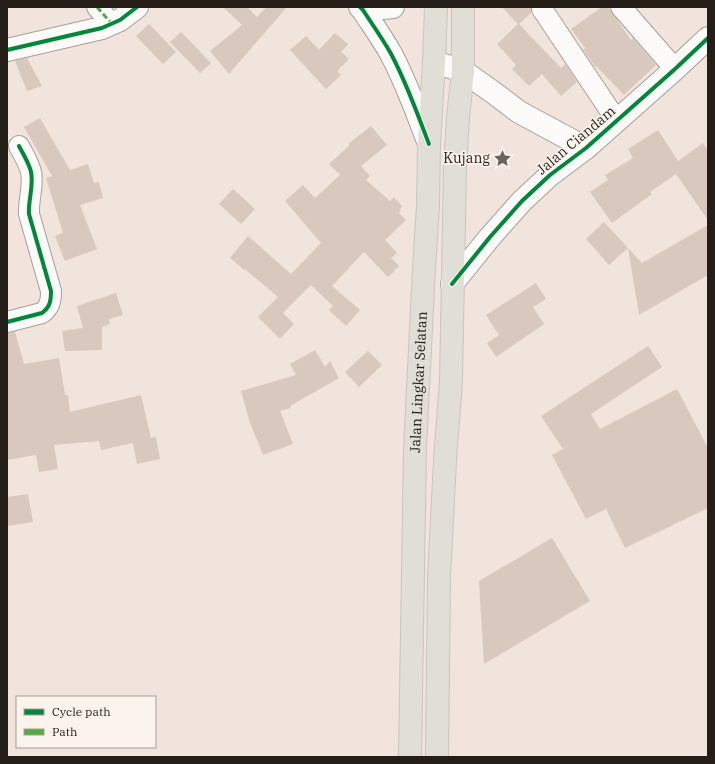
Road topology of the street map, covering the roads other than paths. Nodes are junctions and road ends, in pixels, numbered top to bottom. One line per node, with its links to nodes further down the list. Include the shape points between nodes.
1 (97, 7): 9 (street)
2 (137, 7): 9 (street)
3 (393, 7): 7 (street)
4 (436, 7): 12 (main road, Jalan Lingkar Selatan)
5 (461, 7): 14 (main road, Jalan Lingkar Selatan)
6 (621, 7): 13 (street)
7 (361, 9): 16 (street, via 397,66)
8 (542, 9): 15 (street)
9 (112, 24): 11 (street)
10 (708, 38): 13 (street, Jalan Ciandam)
11 (7, 50)
12 (434, 62): 14 (street, Jalan Ciandam); 16 (main road, Jalan Lingkar Selatan)
13 (675, 69): 15 (street, Jalan Ciandam)
14 (463, 71): 18 (street, Jalan Ciandam, via 519,112); 19 (main road, Jalan Lingkar Selatan, via 457,124)
15 (616, 121): 18 (street, Jalan Ciandam)
16 (428, 144): 21 (main road, Jalan Lingkar Selatan, via 428,206 415,448)
17 (19, 146): 20 (street, via 31,173 29,214 51,291 51,299 42,313)
18 (586, 148): 19 (street, Jalan Ciandam, via 550,174 522,201)
19 (452, 284): 22 (main road, Jalan Lingkar Selatan, via 451,381 439,578)
20 (7, 322)
21 (410, 757)
22 (437, 757)

